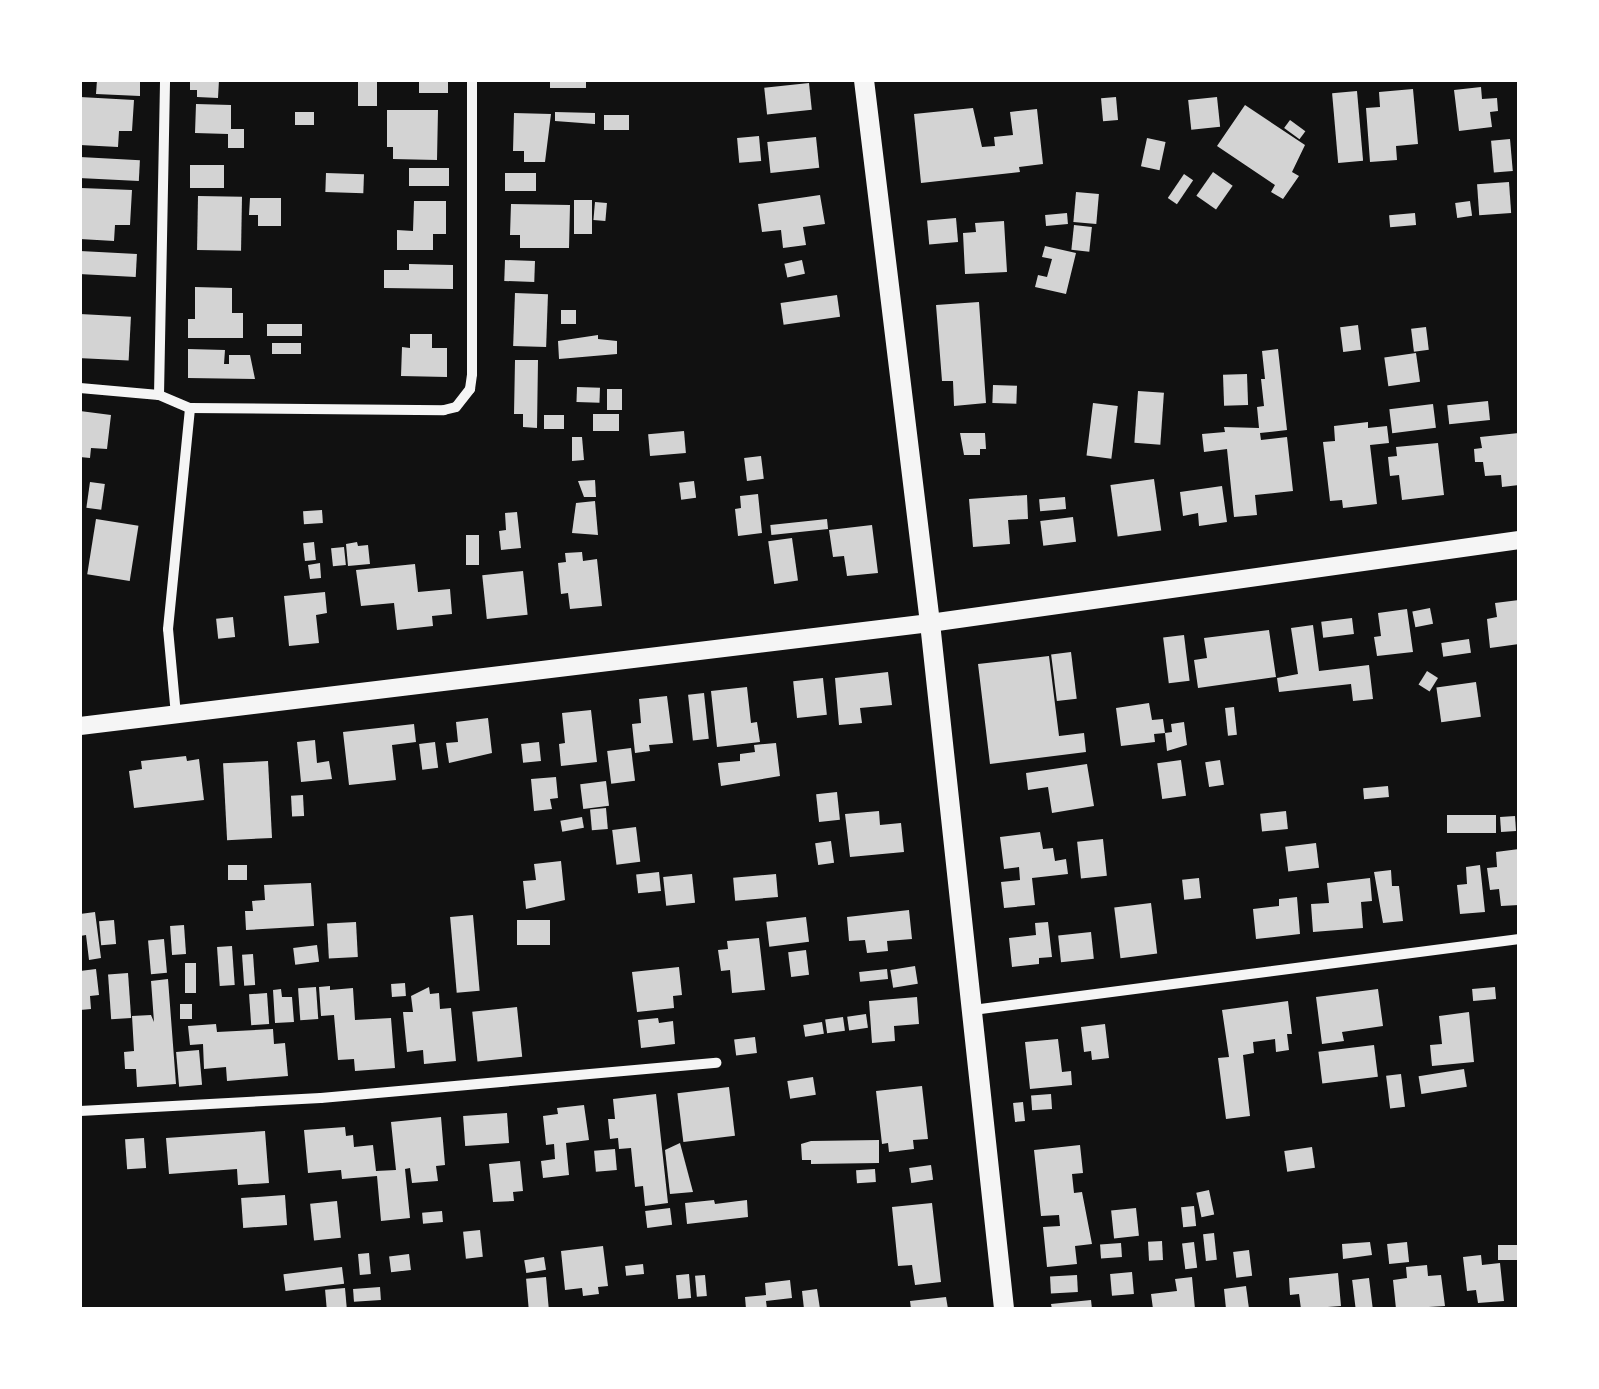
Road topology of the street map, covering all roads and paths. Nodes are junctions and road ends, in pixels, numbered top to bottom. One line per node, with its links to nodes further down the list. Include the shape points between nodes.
1 (165, 80): 5 (street)
2 (472, 80): 6 (street, via 472,374 464,400 444,410)
3 (864, 80): 8 (main road)
4 (80, 388): 5 (street)
5 (159, 395): 6 (street)
6 (190, 408): 9 (street, via 168,629)
7 (1519, 540): 8 (street)
8 (930, 622): 9 (street); 12 (main road)
9 (176, 716): 10 (street)
10 (80, 726)
11 (1519, 939): 12 (street)
12 (973, 1010): 15 (main road)
13 (716, 1063): 14 (street, via 321,1098)
14 (80, 1111)
15 (1004, 1309)

